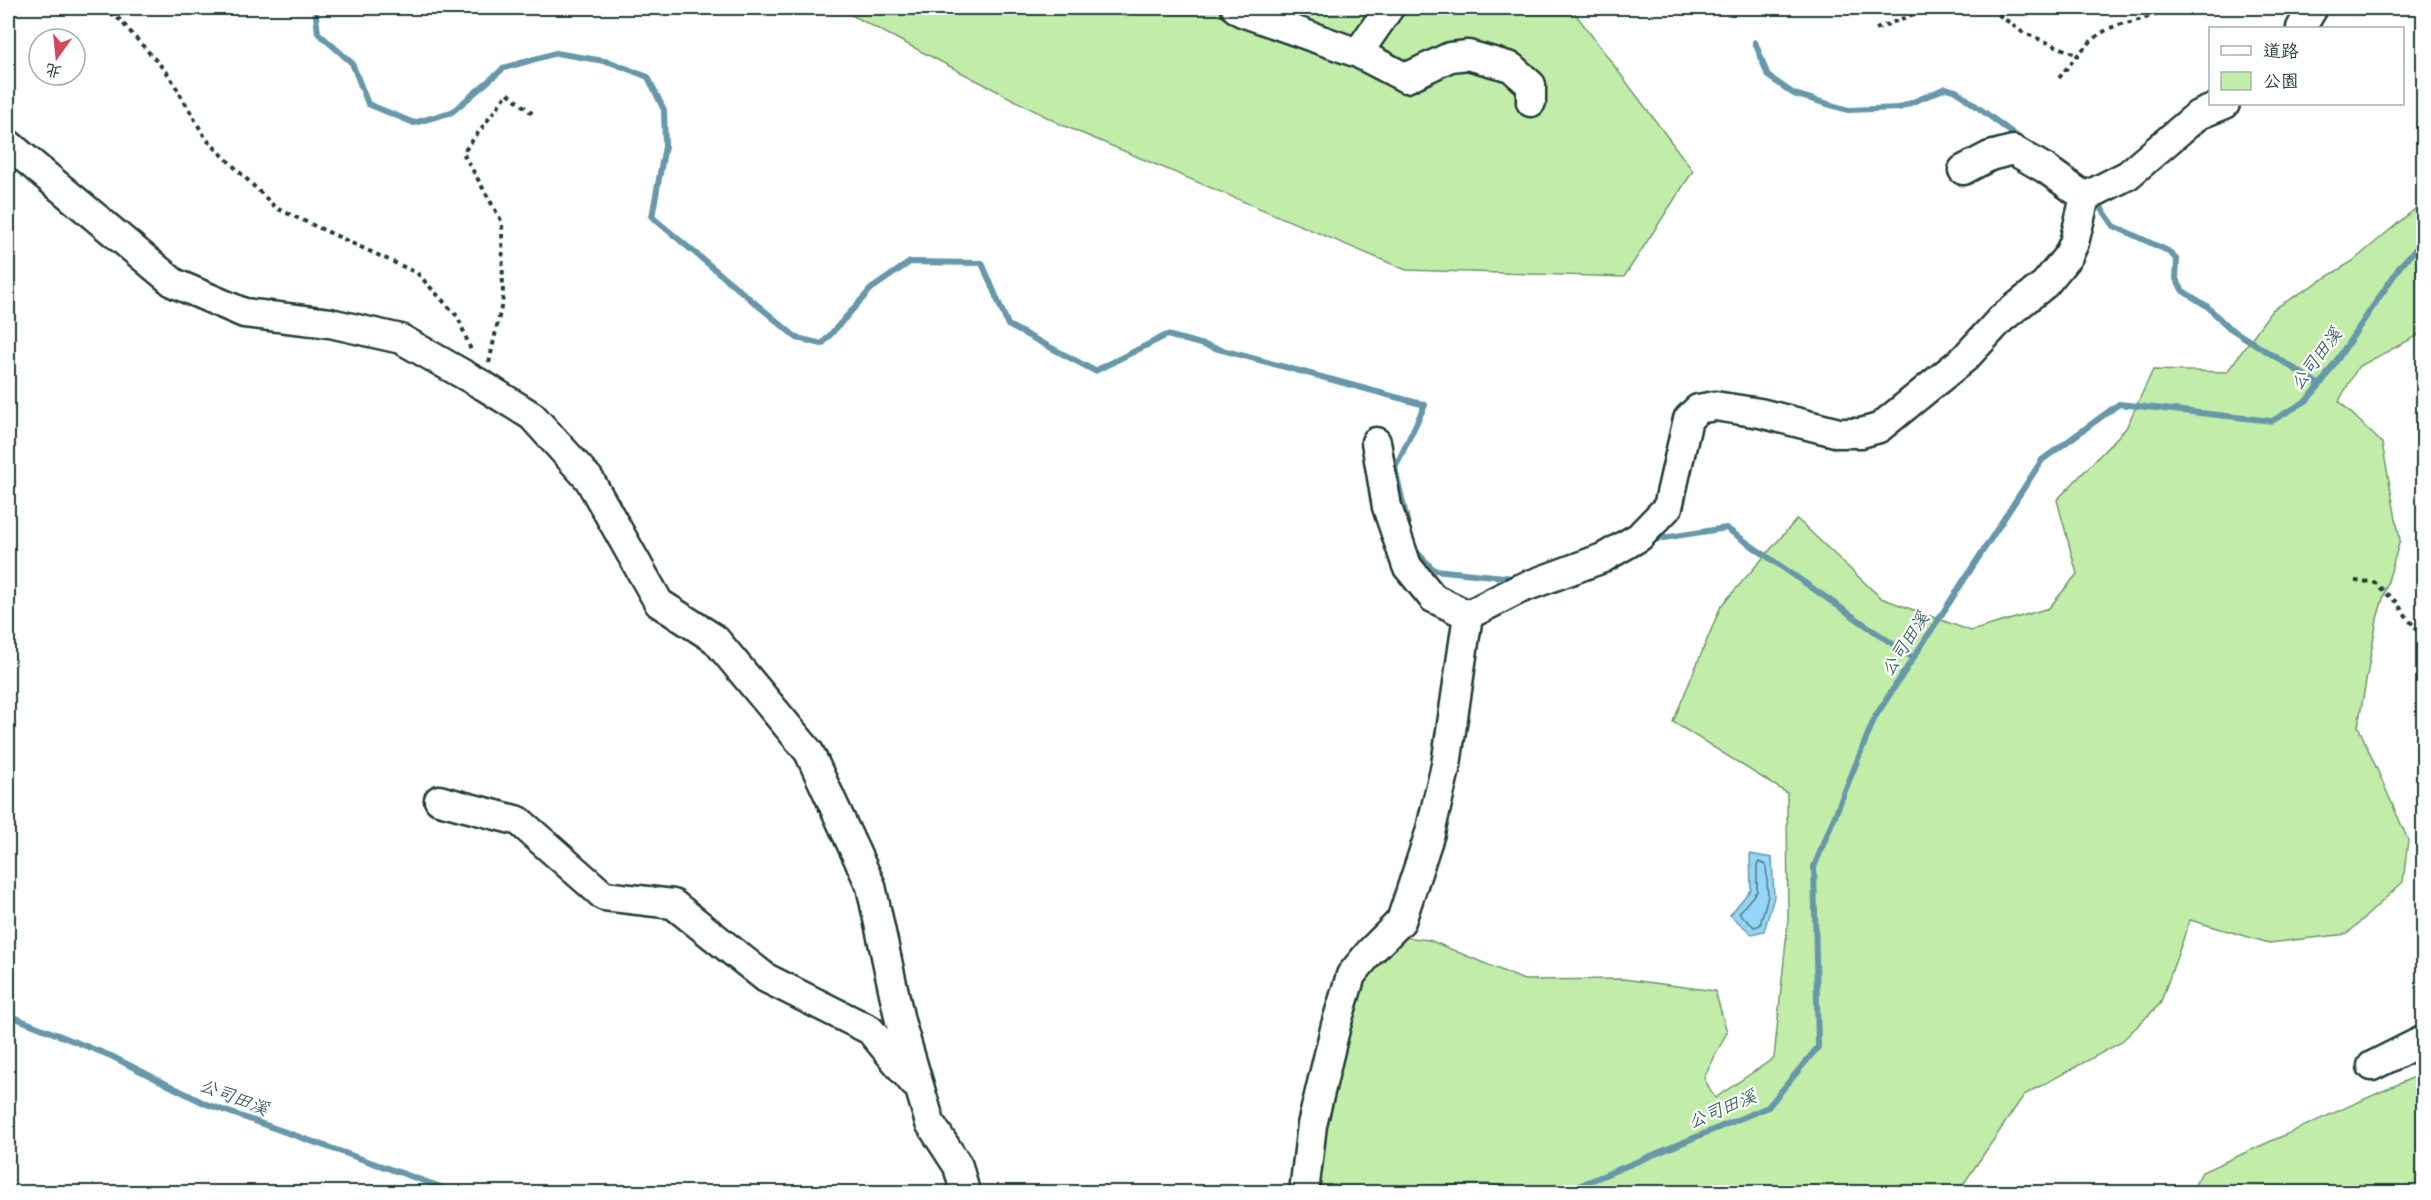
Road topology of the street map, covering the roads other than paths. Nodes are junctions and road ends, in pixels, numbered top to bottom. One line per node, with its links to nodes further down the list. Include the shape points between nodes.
1 (1236, 8): 5 (street)
2 (1389, 8): 5 (street)
3 (2313, 8): 4 (street)
4 (2302, 27)
5 (1358, 53): 6 (street, via 1406,78 1450,57 1468,55 1512,67 1531,85)
6 (1531, 102)
7 (2223, 105): 10 (street, via 2198,116 2128,175)
8 (8, 144): 16 (street, via 174,283 244,313 330,323 401,339 532,416 589,479 659,603 715,639 809,752 871,886 900,1021)
9 (1963, 170): 10 (street, via 2013,150)
10 (2092, 193): 12 (street, via 2068,256 2045,284 2001,319 1965,358 1879,428 1839,433 1760,413 1715,406 1698,409 1688,419 1668,507 1639,537 1603,558 1519,589)
11 (1376, 442): 12 (street, via 1387,507 1407,566 1433,598)
12 (1468, 615): 18 (street, via 1446,765 1430,833 1401,921 1351,975 1312,1125)
13 (439, 800): 16 (street, via 519,821 604,896 673,904 766,978 870,1030)
14 (2424, 1040): 15 (street)
15 (2372, 1066)
16 (921, 1092): 17 (street, via 930,1123 958,1166)
17 (965, 1192)
18 (1304, 1192)

